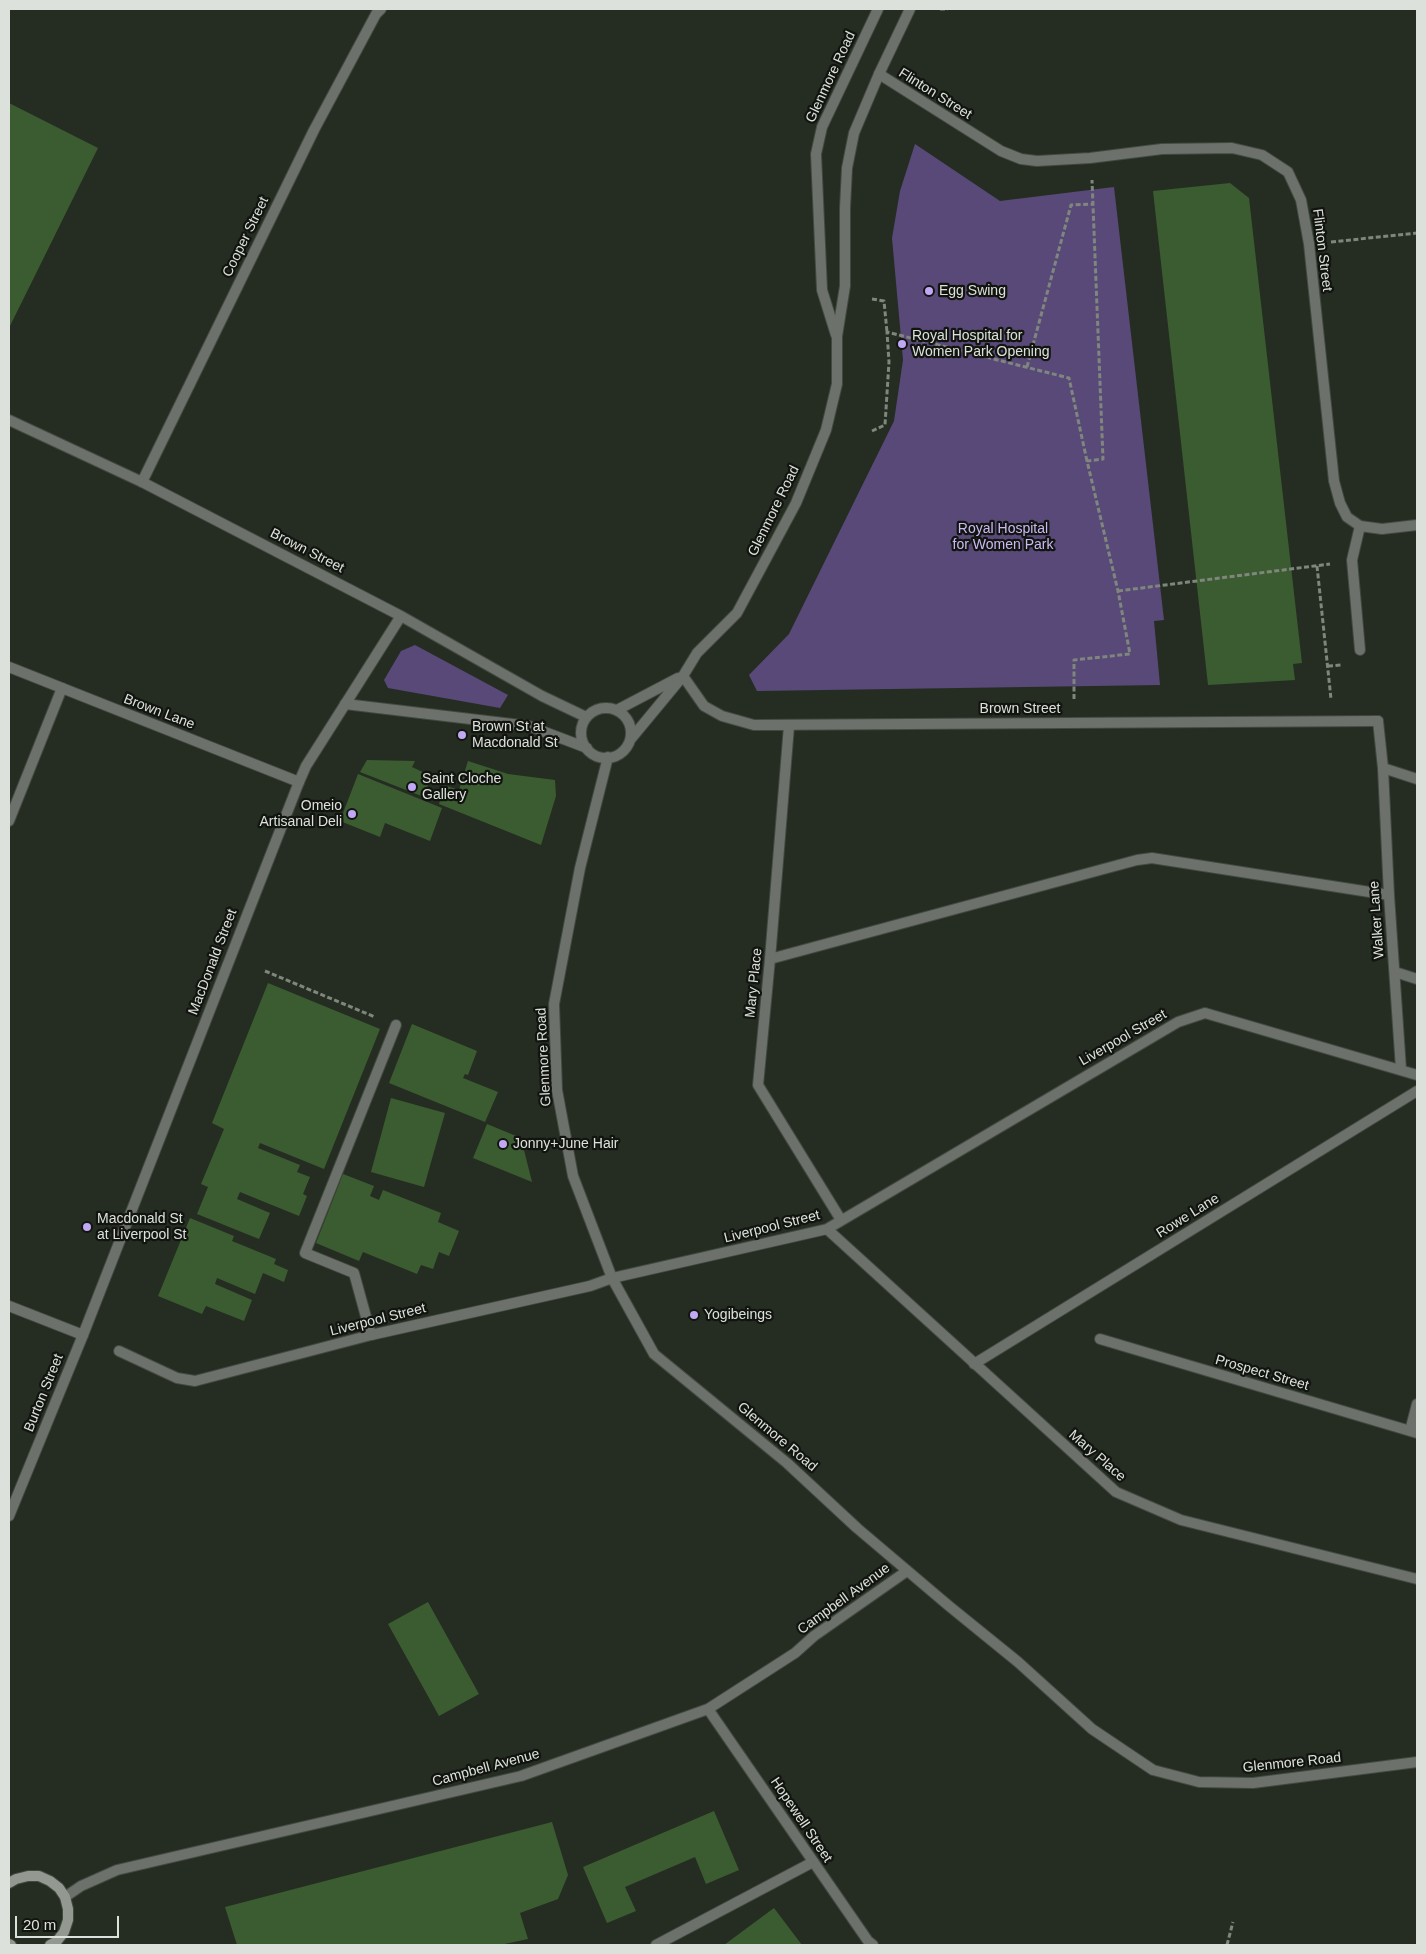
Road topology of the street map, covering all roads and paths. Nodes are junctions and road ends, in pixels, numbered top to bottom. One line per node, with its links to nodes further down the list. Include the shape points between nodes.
1 (381, 9): 18 (street, Cooper Street, via 314,130)
2 (878, 9): 13 (street, Glenmore Road, via 822,127 816,154 822,290)
3 (910, 9): 6 (street, Glenmore Road)
4 (940, 9): 5 (path)
5 (948, 9)
6 (879, 74): 7 (street, Flinton Street, via 1001,151 1021,159); 13 (street, Glenmore Road, via 854,133 847,168 845,286)
7 (1090, 158): 8 (path); 10 (street, Flinton Street, via 1198,147 1232,148 1262,155 1288,172 1302,200)
8 (1094, 204): 14 (path, via 1070,205); 17 (path, via 1103,459)
9 (1417, 233): 10 (path)
10 (1309, 244): 20 (street, Flinton Street, via 1334,481 1347,517)
11 (872, 299): 12 (path, via 884,302)
12 (887, 332): 14 (path); 16 (path, via 889,362 885,425)
13 (837, 336): 25 (street, Glenmore Road, via 837,384 826,430 796,504 737,612 697,652)
14 (1027, 367): 17 (path, via 1069,378)
15 (9, 420): 18 (street, Brown Street)
16 (872, 431)
17 (1087, 461): 21 (path)
18 (142, 482): 22 (street, Brown Street)
19 (1417, 525): 20 (street, via 1382,529)
20 (1360, 526): 23 (street, via 1352,560)
21 (1118, 591): 31 (path, via 1130,654 1074,660); 32 (path, via 1317,566)
22 (401, 616): 27 (street, MacDonald Street); 29 (street, Brown Street, via 542,696)
23 (1360, 650)
24 (9, 667): 26 (street, Brown Lane)
25 (682, 676): 28 (street); 33 (street, Brown Street, via 704,706 722,716 754,725); 34 (street, Glenmore Road)
26 (62, 688): 39 (street, Brown Lane); 40 (street)
27 (345, 704): 35 (street, via 529,726); 39 (street, MacDonald Street)
28 (617, 710): 29 (street, via 600,708); 34 (street, via 630,726)
29 (586, 717): 35 (street, via 581,733)
30 (1378, 720): 32 (street, Brown Street); 37 (street, Walker Lane)
31 (1074, 722): 32 (street, Brown Street); 33 (street, Brown Street)
32 (1333, 722)
33 (789, 726): 42 (street, Mary Place)
34 (630, 740): 36 (street, via 621,752)
35 (587, 748): 36 (street, via 600,757)
36 (608, 758): 52 (street, Glenmore Road, via 580,868 554,1004 557,1090 573,1176)
37 (1383, 768): 38 (street); 41 (street, Walker Lane)
38 (1417, 779)
39 (299, 782): 54 (street, MacDonald Street)
40 (9, 821)
41 (1389, 895): 42 (street, via 1152,858); 44 (street, Walker Lane)
42 (770, 959): 50 (street, Mary Place, via 758,1086)
43 (265, 972): 46 (path)
44 (1395, 972): 45 (street); 47 (street, Walker Lane)
45 (1417, 979)
46 (396, 1025): 55 (street, via 305,1253 354,1273)
47 (1401, 1070): 48 (street, Liverpool Street); 50 (street, Liverpool Street, via 1205,1013 1178,1022)
48 (1417, 1075)
49 (1417, 1091): 58 (street, Rowe Lane)
50 (841, 1220): 51 (street, Liverpool Street)
51 (827, 1228): 52 (street, Liverpool Street); 58 (street, Mary Place)
52 (612, 1278): 55 (street, Liverpool Street, via 590,1286); 62 (street, Glenmore Road, via 654,1354 787,1463)
53 (9, 1306): 54 (street)
54 (83, 1335): 61 (street, Burton Street)
55 (371, 1335): 57 (street, Liverpool Street, via 195,1381 177,1378)
56 (1100, 1339): 60 (street, Prospect Street)
57 (119, 1351)
58 (974, 1364): 63 (street, Mary Place, via 1116,1492 1181,1520)
59 (1417, 1404): 60 (street)
60 (1413, 1432)
61 (9, 1516)
62 (907, 1571): 64 (street, Campbell Avenue, via 795,1653); 65 (street, Glenmore Road, via 1018,1662 1092,1729 1153,1770 1199,1782 1253,1783)
63 (1417, 1579)
64 (708, 1709): 66 (street, Hopewell Street); 68 (street, Campbell Avenue, via 521,1776 117,1870)
65 (1417, 1762)
66 (813, 1862): 71 (street); 72 (street, Hopewell Street)
67 (9, 1883): 68 (main road, via 22,1877 39,1876 59,1888)
68 (65, 1897): 70 (main road, via 68,1920)
69 (1233, 1922): 73 (path)
70 (56, 1944)
71 (656, 1945)
72 (873, 1945)
73 (1227, 1945)

